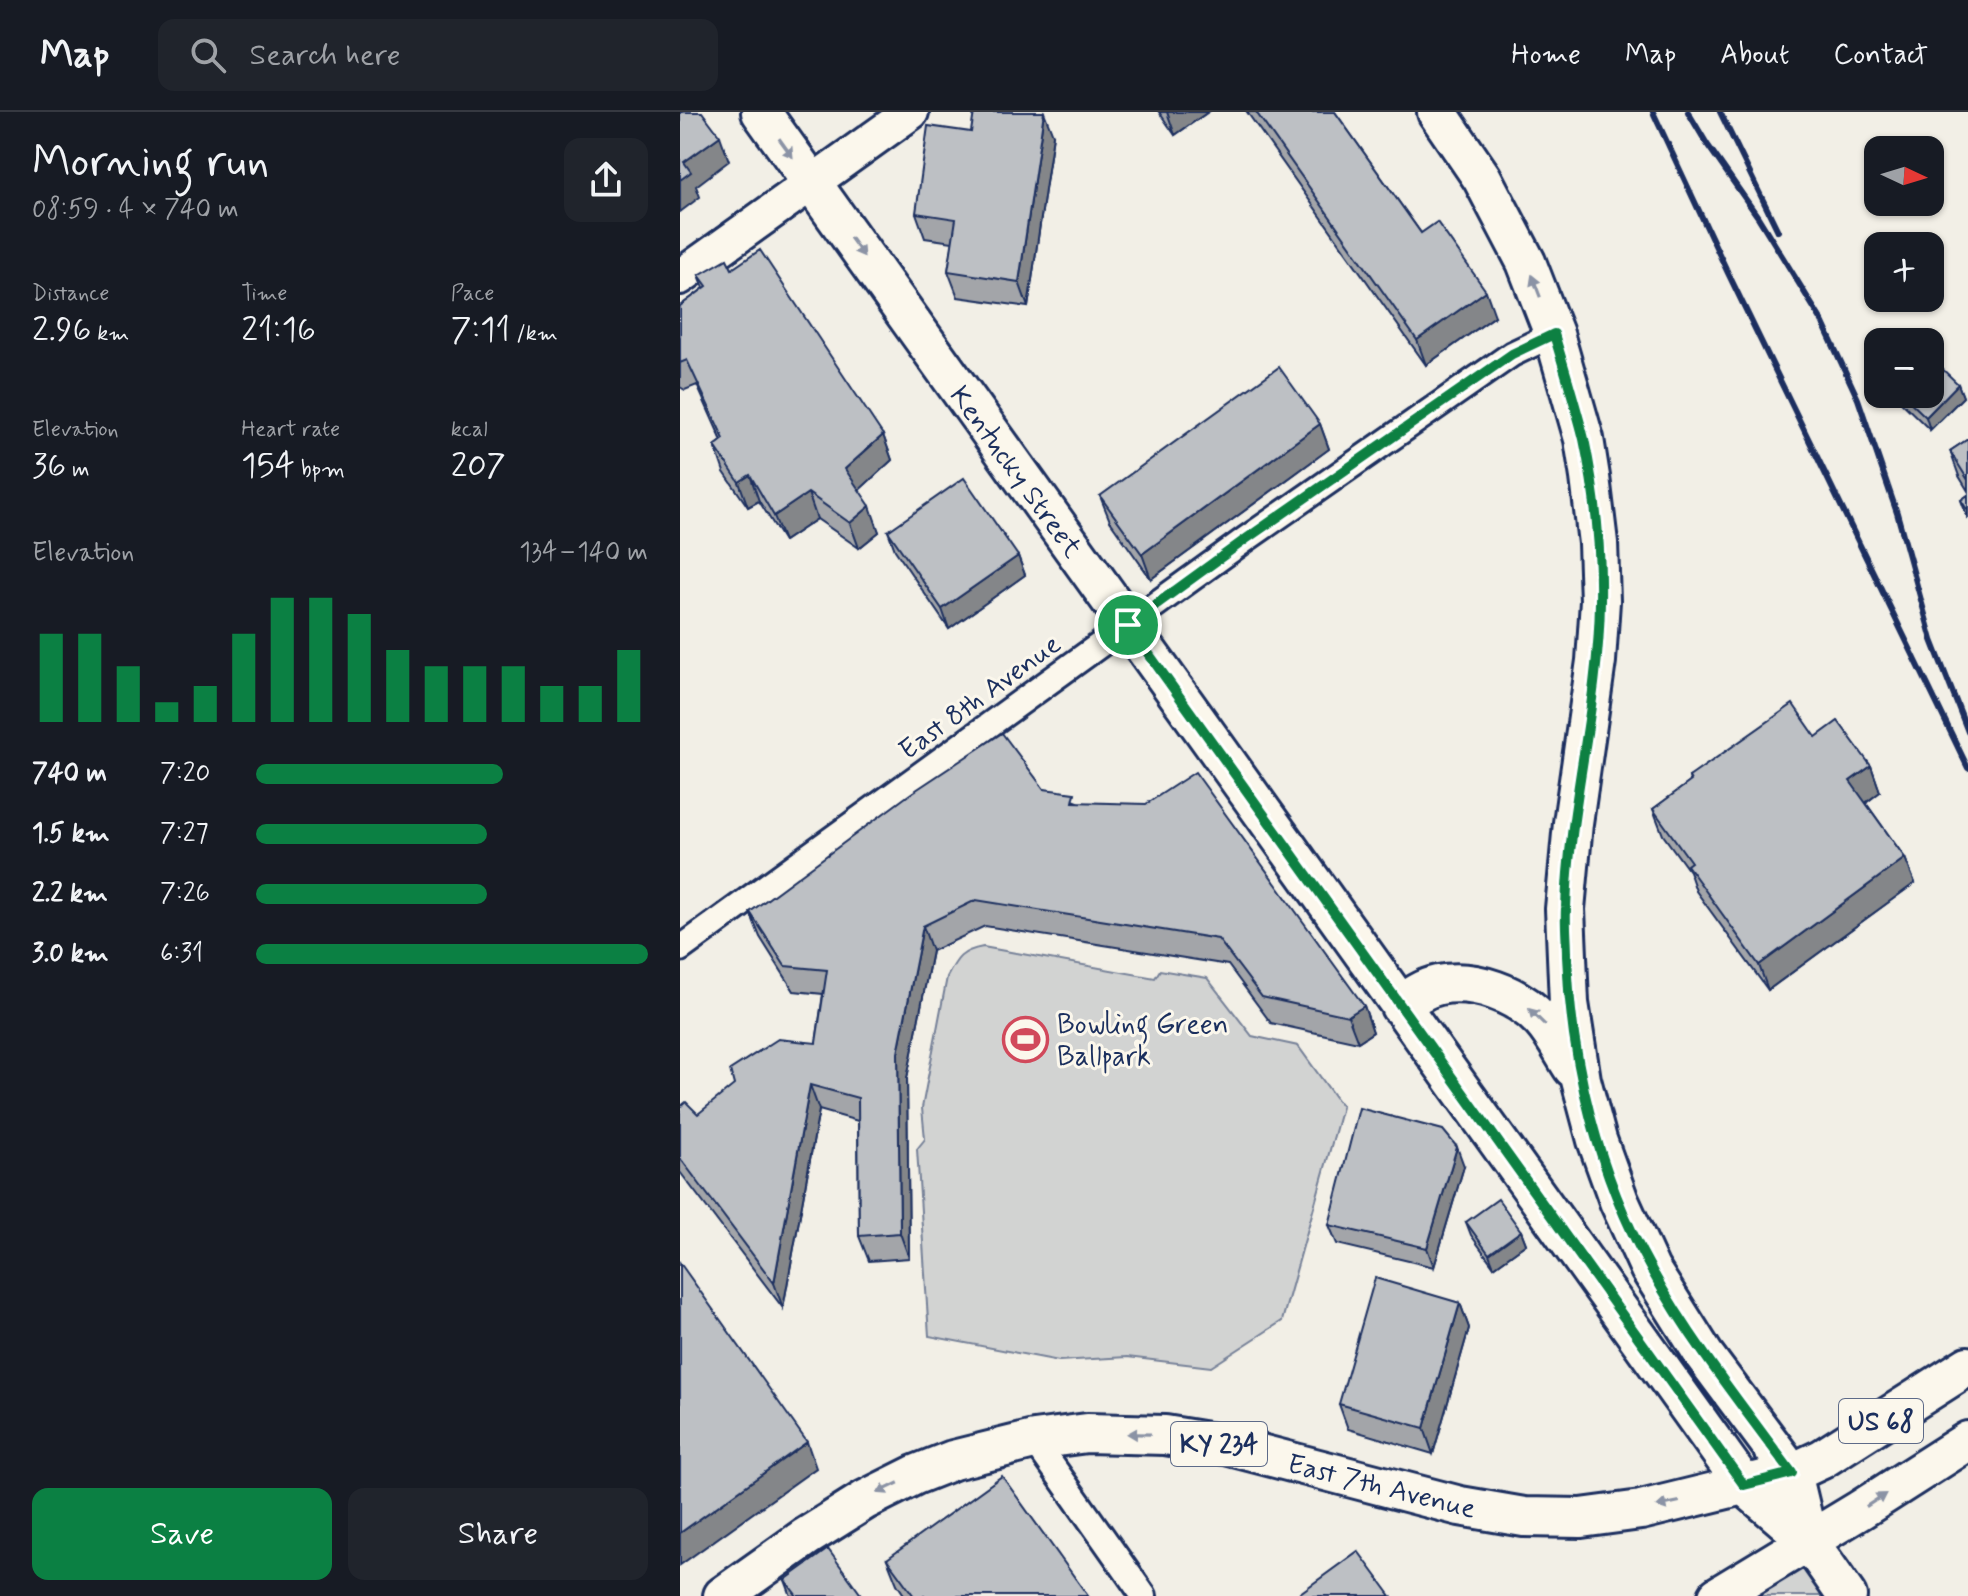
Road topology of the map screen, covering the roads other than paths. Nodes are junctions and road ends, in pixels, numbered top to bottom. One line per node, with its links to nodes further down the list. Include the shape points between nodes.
1 (761, 112): 4 (main road, Kentucky Street, one-way to 4)
2 (911, 112): 4 (street)
3 (1437, 112): 6 (main road, one-way to 3, via 1526,262 1482,178)
4 (812, 183): 5 (street); 7 (main road, Kentucky Street, one-way to 7)
5 (680, 277)
6 (1554, 334): 7 (street, East 8th Avenue, via 1512,354); 10 (main road, via 1586,451 1600,586 1596,661 1565,909 1569,1003)
7 (1128, 625): 8 (street, East 8th Avenue); 9 (main road, Kentucky Street)
8 (680, 949)
9 (1400, 1006): 10 (main road, one-way to 9, via 1543,1022 1504,994 1450,984 1418,992); 15 (main road, Kentucky Street)
10 (1581, 1080): 14 (main road, via 1614,1189 1650,1269 1704,1355)
11 (1968, 1366): 14 (main road, US 68)
12 (1034, 1440): 15 (main road, East 7th Avenue / KY 234, one-way to 12, via 1641,1510 1581,1518 1524,1517 1180,1437 1087,1433); 17 (main road, East 7th Avenue / KY 234, one-way to 17, via 953,1460 865,1500); 18 (street)
13 (1968, 1441): 16 (main road, US 68, one-way to 13)
14 (1792, 1473): 15 (main road, East 7th Avenue / US 68); 16 (main road)
15 (1744, 1485): 16 (main road, Kentucky Street)
16 (1808, 1540): 19 (main road); 20 (main road, Kentucky Street)
17 (723, 1596)
18 (1144, 1596)
19 (1718, 1596)
20 (1847, 1596)

